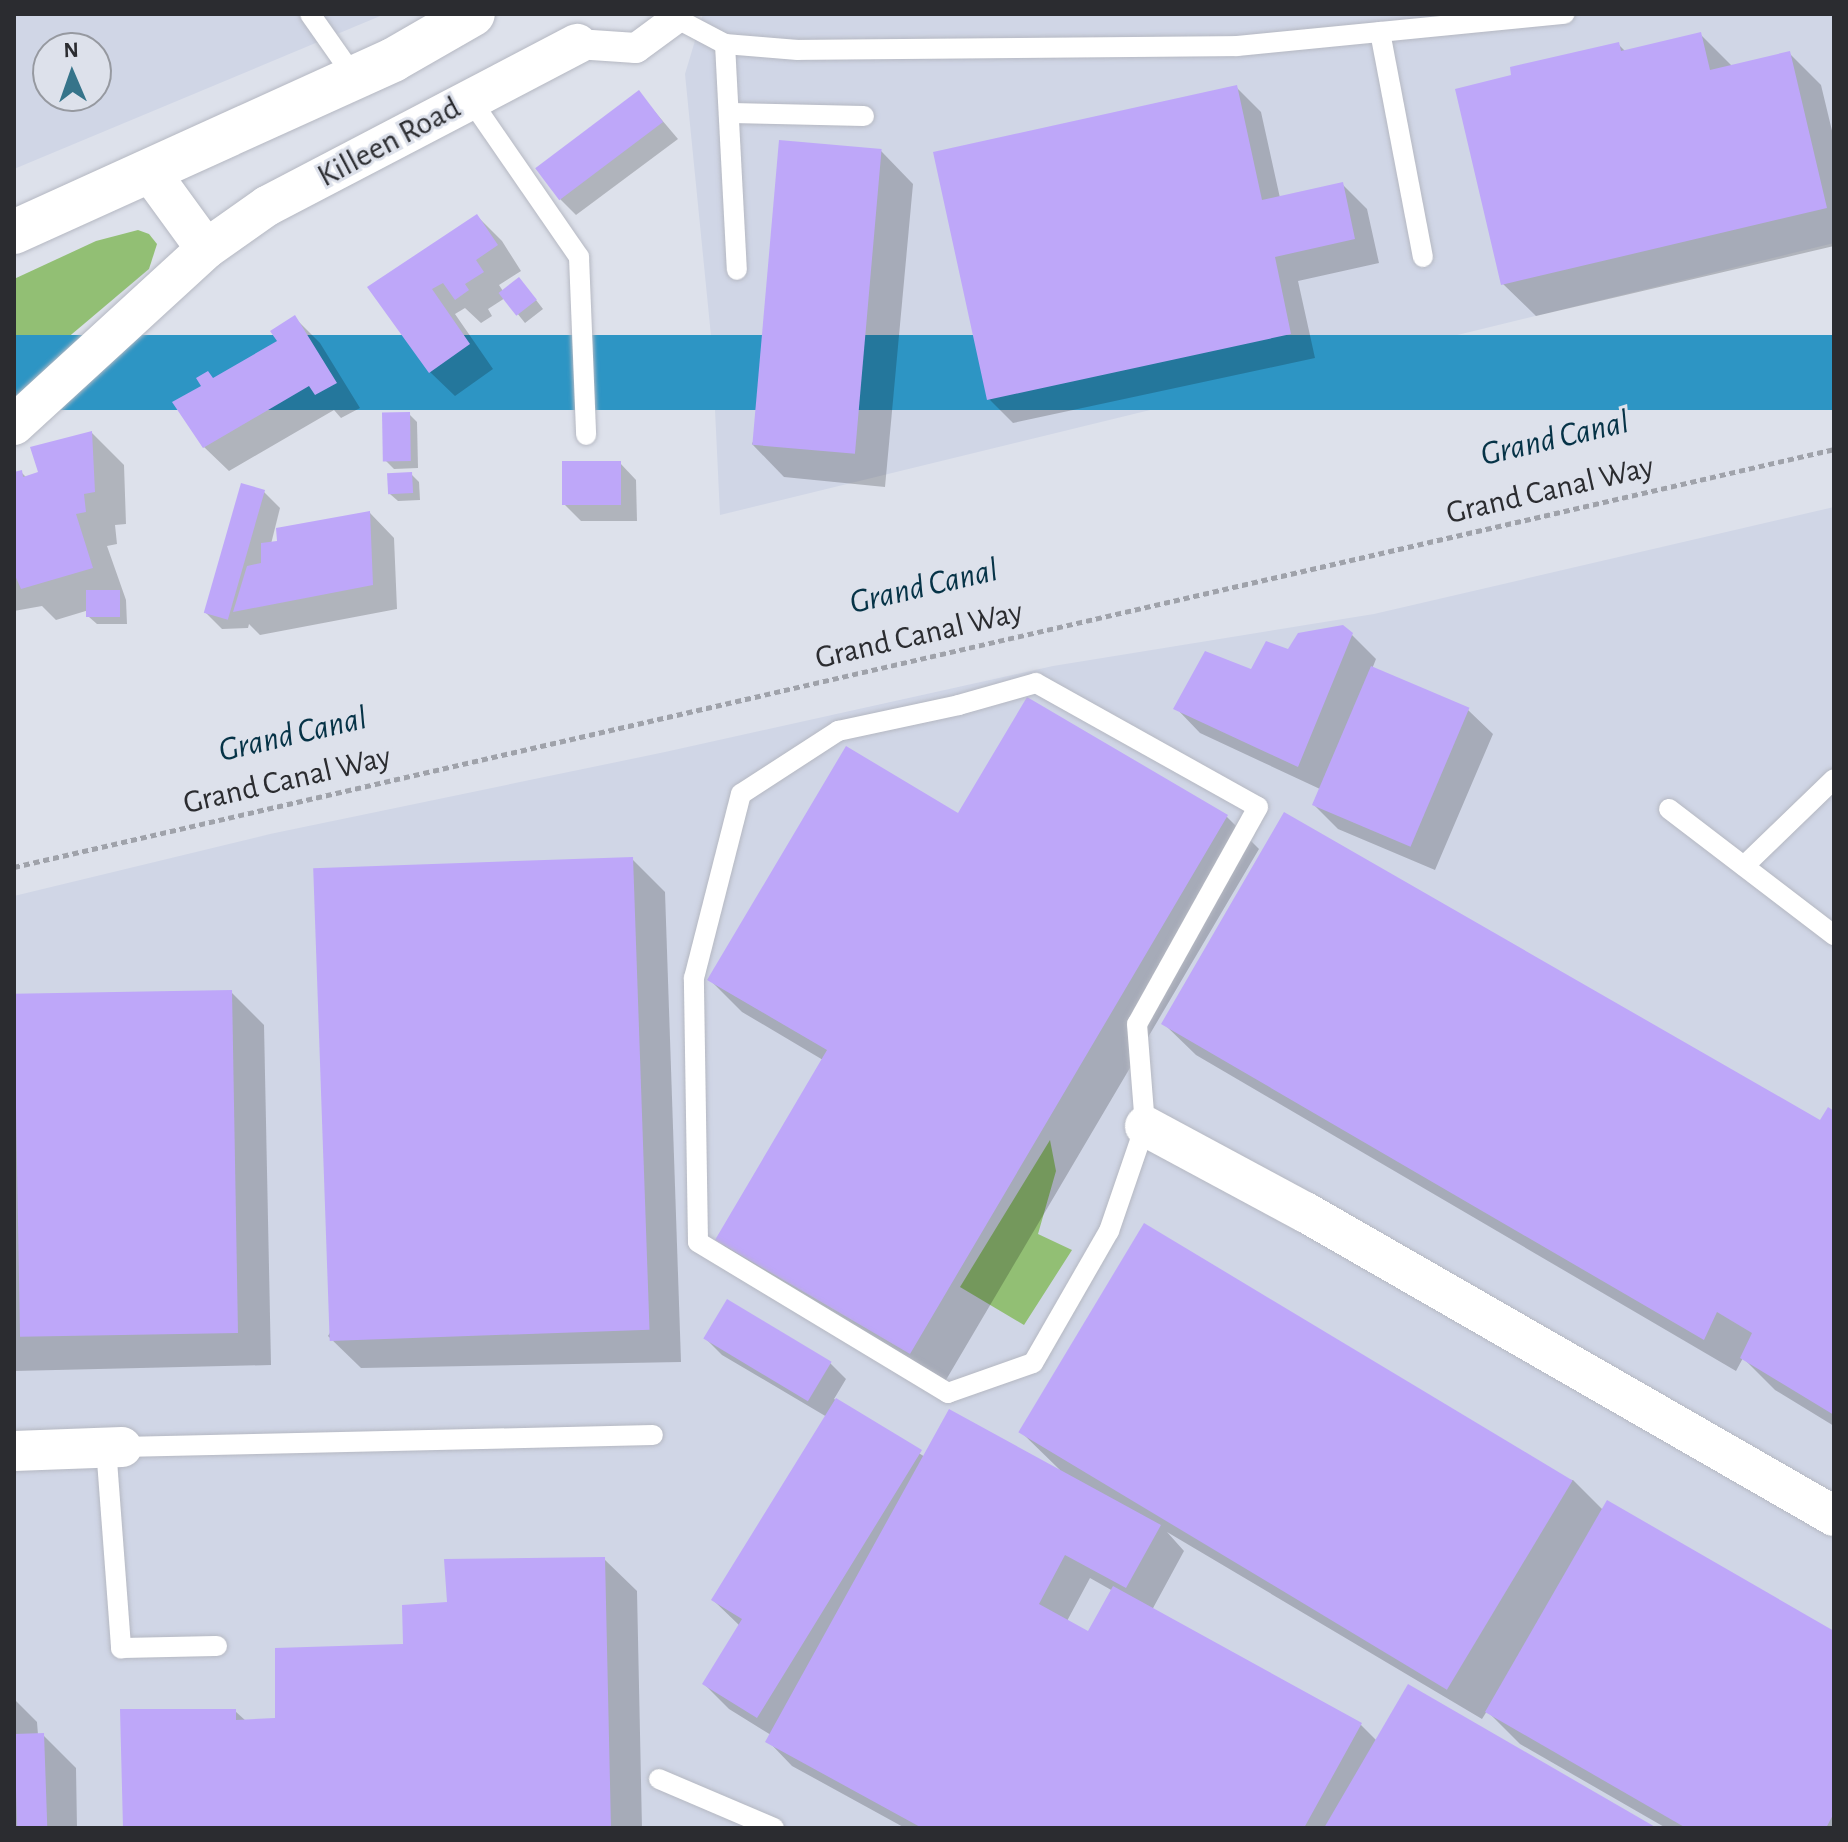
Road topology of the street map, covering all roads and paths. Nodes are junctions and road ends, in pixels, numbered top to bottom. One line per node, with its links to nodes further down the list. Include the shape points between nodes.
1 (310, 14): 8 (lane)
2 (473, 14): 8 (street)
3 (1564, 14): 5 (lane)
4 (671, 17): 6 (street, via 636,48); 7 (lane)
5 (1380, 32): 7 (lane, via 1237,46 798,50); 15 (lane)
6 (577, 44): 9 (street, Killeen Road)
7 (725, 44): 10 (lane)
8 (355, 78): 12 (street)
9 (470, 99): 14 (street, Killeen Road, via 267,206); 18 (lane, via 579,257)
10 (731, 113): 11 (lane); 16 (lane)
11 (864, 116)
12 (150, 172): 13 (street); 14 (street)
13 (14, 232)
14 (206, 249): 17 (street, Killeen Road)
15 (1423, 257)
16 (737, 270)
17 (14, 425)
18 (586, 435)
19 (1834, 449): 23 (path, Grand Canal Way)
20 (1834, 779): 22 (lane)
21 (1669, 809): 22 (lane)
22 (1744, 866): 24 (lane)
23 (14, 867)
24 (1834, 935)
25 (1145, 1126): 25 (lane, via 1109,1231 1033,1363 948,1393 698,1242 694,978 741,794 838,731 1036,683 1258,807 1137,1024); 29 (street)
26 (653, 1435): 27 (lane)
27 (114, 1447): 28 (street); 30 (lane, via 121,1648)
28 (14, 1451)
29 (1834, 1516)
30 (217, 1646)
31 (659, 1779): 32 (lane)
32 (774, 1828)

